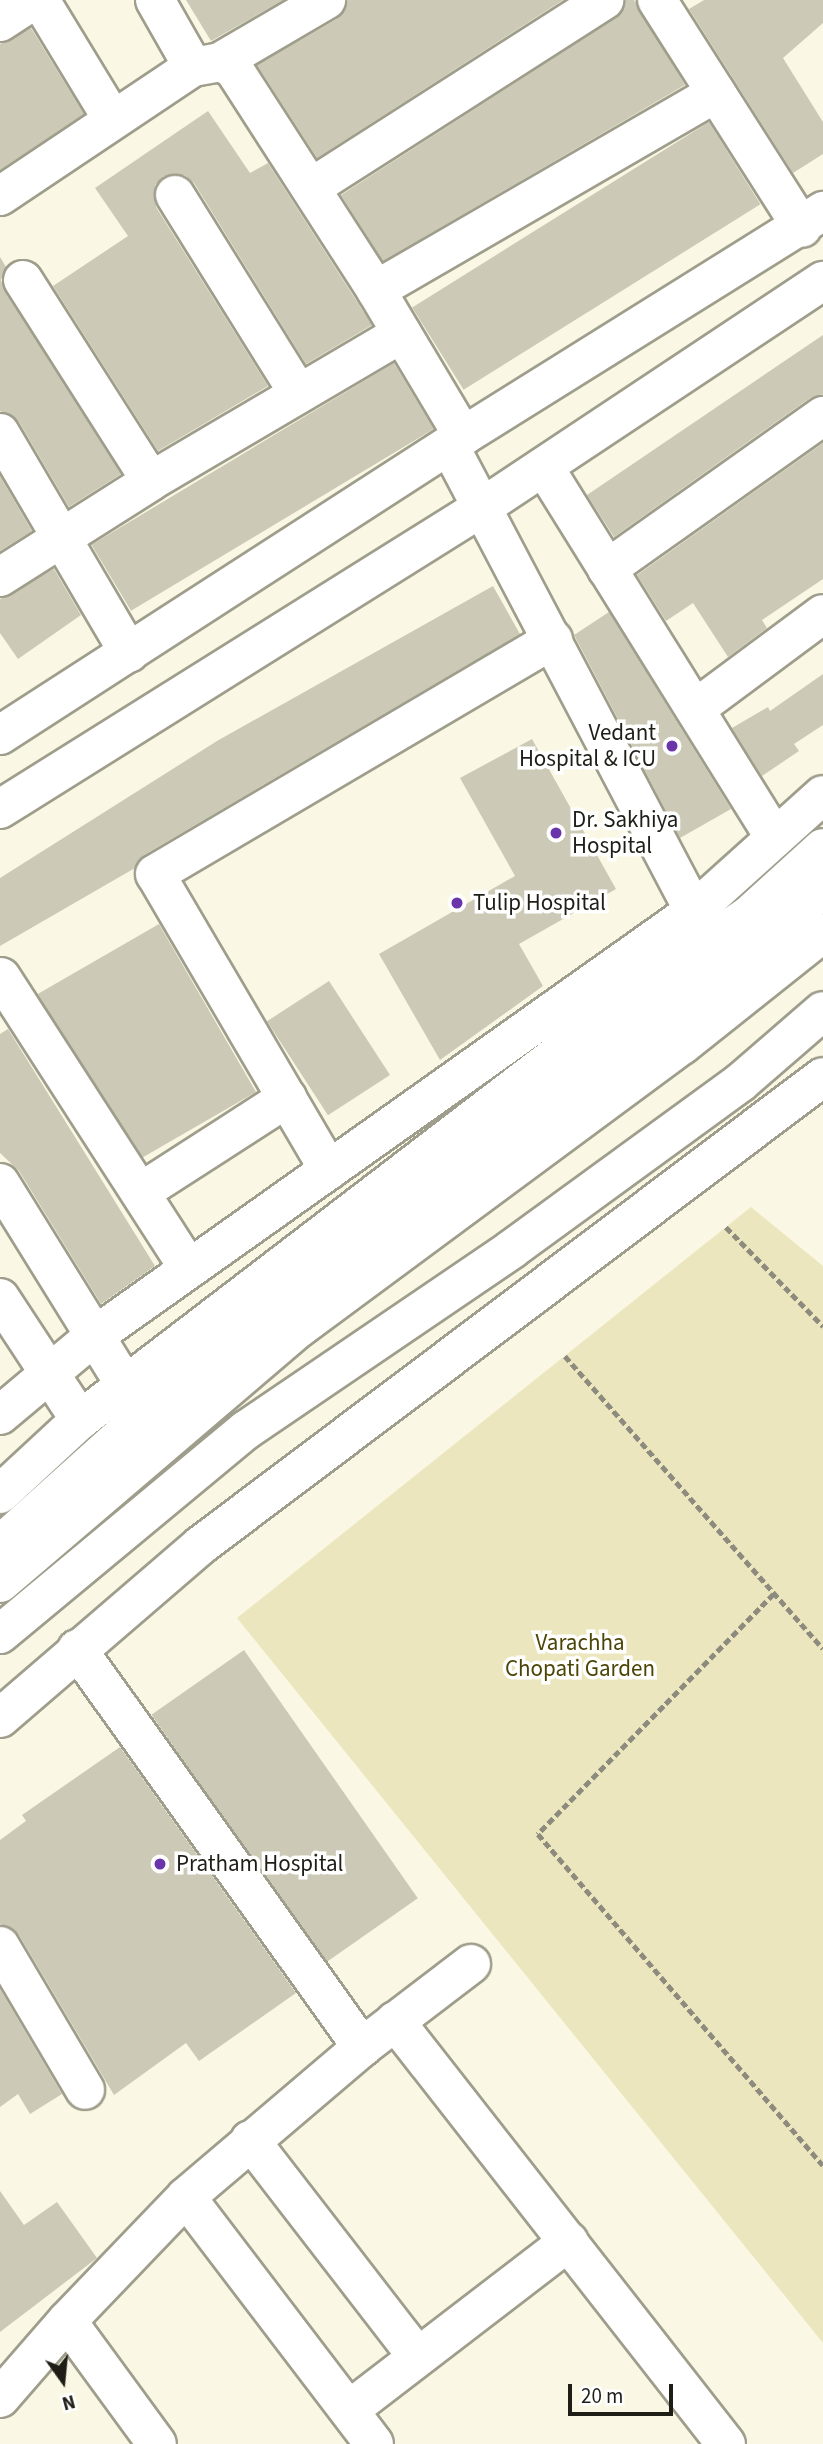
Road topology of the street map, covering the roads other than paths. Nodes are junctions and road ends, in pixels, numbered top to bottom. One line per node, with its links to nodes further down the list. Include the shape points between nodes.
1 (37, 0): 6 (street); 9 (street)
2 (155, 0): 7 (street)
3 (326, 0): 7 (street)
4 (604, 0): 10 (street)
5 (657, 0): 8 (street)
6 (0, 22)
7 (207, 65): 9 (street); 10 (street, via 241,75)
8 (716, 93): 13 (street); 16 (street)
9 (113, 120): 12 (street)
10 (312, 187): 16 (street)
11 (176, 195): 18 (street)
12 (0, 196)
13 (813, 219): 21 (street)
14 (23, 280): 23 (street)
15 (823, 281): 22 (street)
16 (376, 290): 17 (street)
17 (402, 334): 18 (street); 21 (street)
18 (299, 394): 23 (street)
19 (823, 416): 26 (street)
20 (0, 433): 25 (street)
21 (456, 441): 24 (street); 30 (street)
22 (544, 467): 24 (street); 26 (street)
23 (151, 481): 25 (street)
24 (484, 506): 29 (street); 34 (street)
25 (63, 536): 27 (street); 30 (street)
26 (607, 569): 31 (street)
27 (0, 577)
28 (823, 614): 31 (street)
29 (554, 640): 38 (street); 43 (street, via 155,874)
30 (129, 653): 32 (street)
31 (695, 709): 35 (street)
32 (0, 735)
33 (823, 795): 35 (street)
34 (0, 809)
35 (775, 838): 38 (street)
36 (823, 848): 51 (street, via 748,916 669,970)
37 (823, 890): 55 (street, via 167,1395)
38 (694, 911): 44 (street)
39 (823, 933): 56 (street, via 682,1045 299,1328)
40 (1, 977): 46 (street)
41 (823, 1011): 57 (street, via 741,1082 600,1186 246,1430)
42 (823, 1077): 58 (street, via 201,1545)
43 (287, 1098): 44 (street); 46 (street)
44 (329, 1170): 47 (street)
45 (0, 1183): 49 (street)
46 (141, 1192): 47 (street)
47 (189, 1269): 49 (street)
48 (0, 1298): 50 (street)
49 (93, 1337): 50 (street); 51 (street)
50 (45, 1373): 52 (street); 53 (street)
51 (126, 1386): 53 (street)
52 (0, 1415)
53 (80, 1420): 54 (street)
54 (0, 1494)
55 (0, 1545)
56 (0, 1583)
57 (0, 1634)
58 (77, 1649): 59 (street); 63 (street)
59 (0, 1718)
60 (0, 1946): 64 (street)
61 (471, 1964): 62 (street)
62 (395, 2021): 63 (street); 67 (street)
63 (362, 2047): 65 (street)
64 (85, 2090)
65 (250, 2140): 66 (street); 69 (street)
66 (186, 2197): 68 (street); 71 (street)
67 (569, 2241): 69 (street); 74 (street)
68 (67, 2320): 70 (street); 72 (street)
69 (418, 2357): 71 (street)
70 (4, 2384)
71 (349, 2410): 73 (street)
72 (157, 2444)
73 (374, 2444)
74 (726, 2444)

